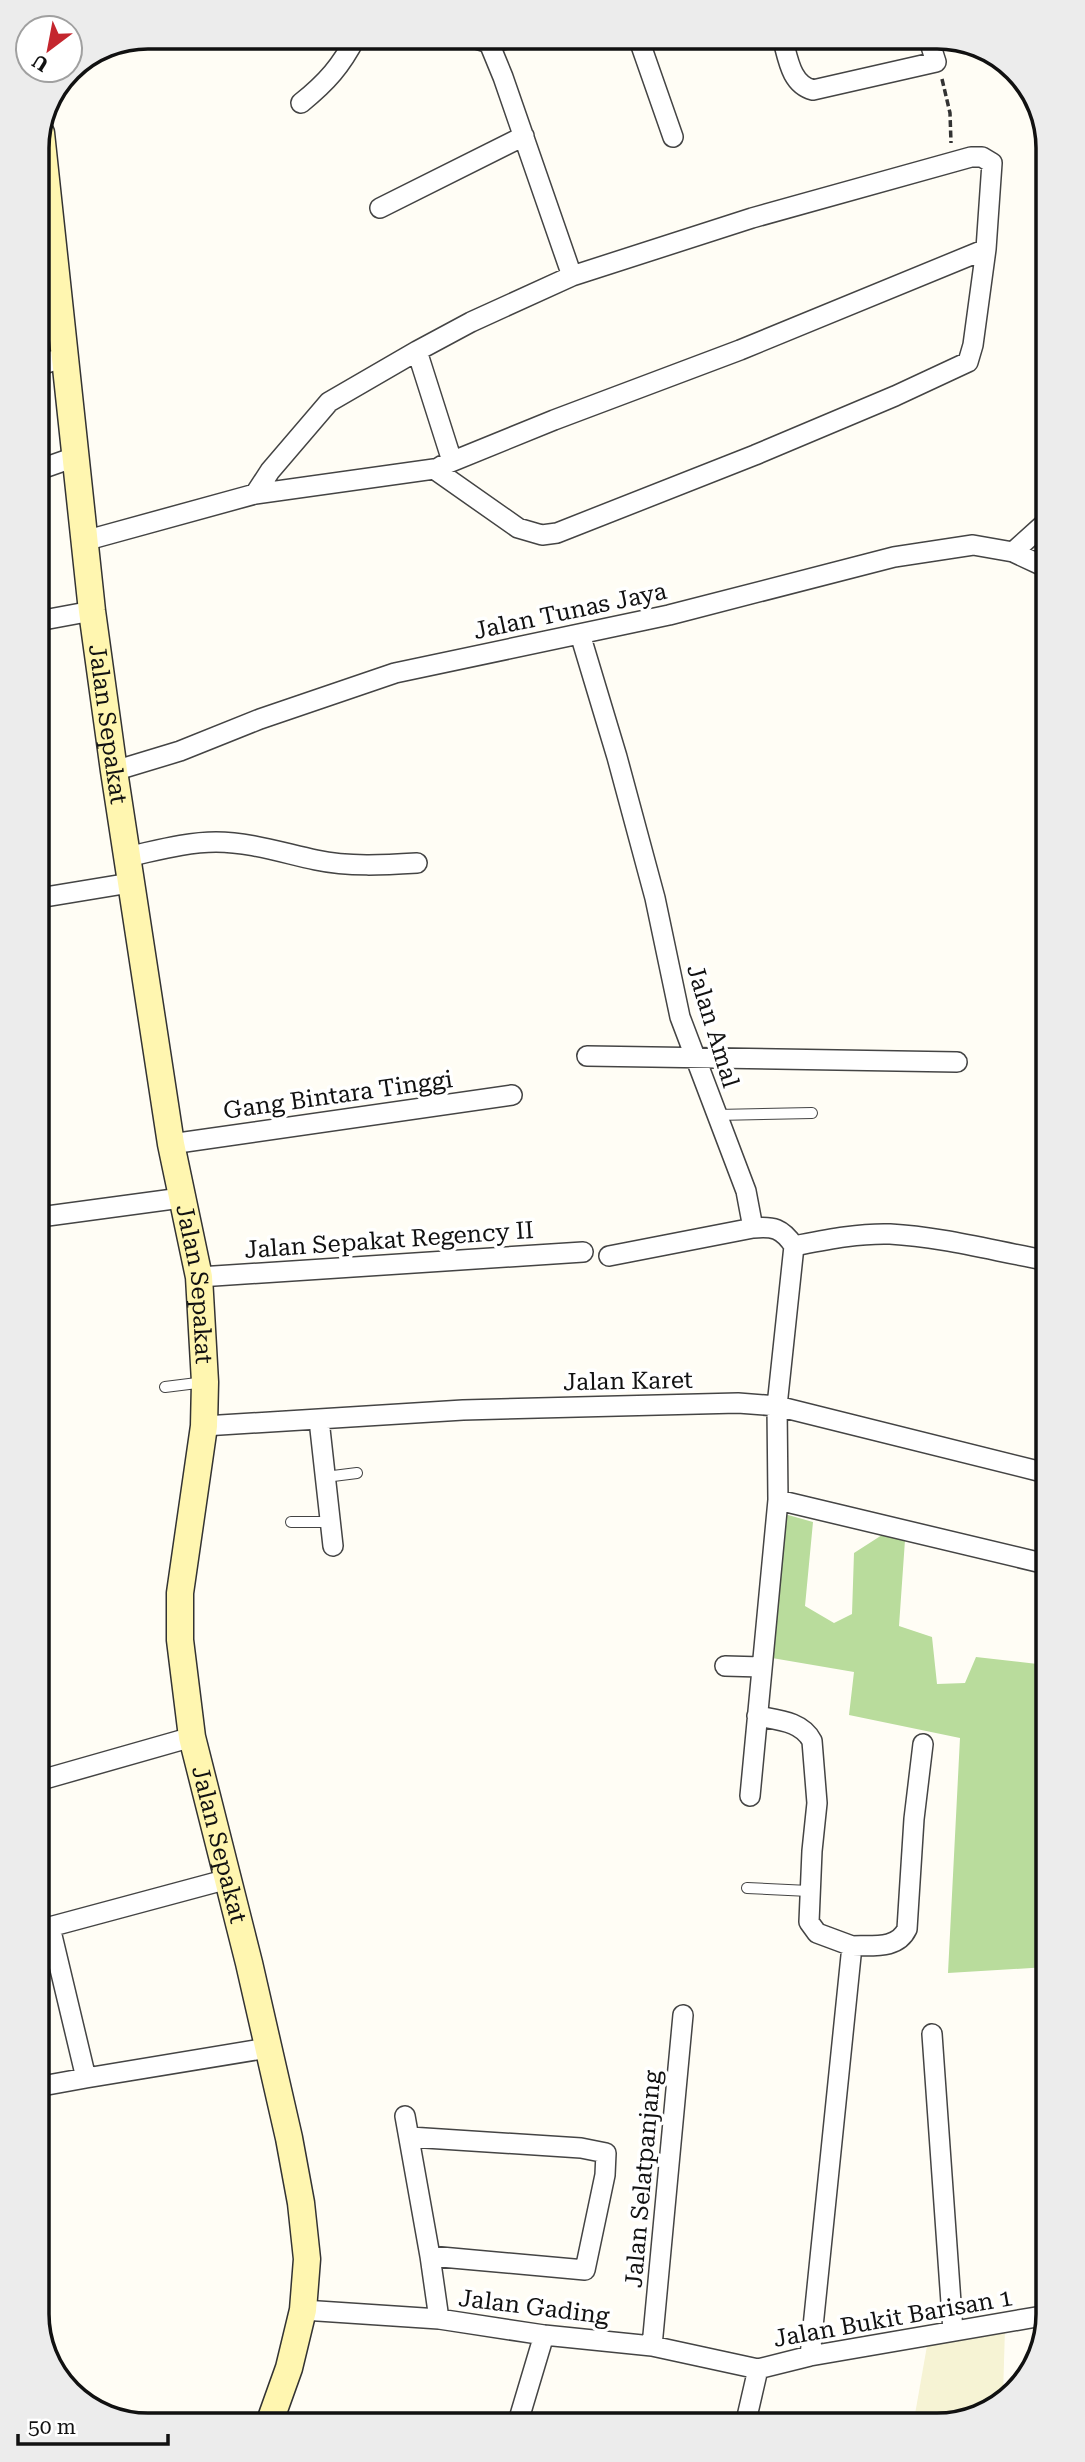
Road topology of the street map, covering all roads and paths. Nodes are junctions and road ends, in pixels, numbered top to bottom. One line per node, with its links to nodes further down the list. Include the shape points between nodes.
1 (350, 49): 7 (street, via 333,75)
2 (483, 49): 8 (street)
3 (642, 49): 9 (street)
4 (786, 49): 6 (street, via 798,82 814,90)
5 (932, 49): 6 (street)
6 (936, 62): 10 (path, via 950,113)
7 (301, 103)
8 (524, 136): 11 (street); 14 (street)
9 (673, 137)
10 (950, 163): 13 (street, via 976,157 992,163); 14 (street, via 752,218)
11 (380, 208)
12 (49, 244): 16 (main road, Jalan Sepakat)
13 (986, 250): 19 (street); 21 (street, via 973,345 965,365 755,455 557,533 541,534 518,528)
14 (572, 276): 15 (street)
15 (417, 351): 19 (street); 22 (street, via 329,402)
16 (64, 357): 17 (street); 18 (main road, Jalan Sepakat)
17 (49, 362)
18 (75, 457): 20 (street); 24 (main road, Jalan Sepakat)
19 (452, 461): 21 (street)
20 (49, 466)
21 (434, 470): 22 (street)
22 (255, 494): 24 (street)
23 (1036, 532): 25 (street)
24 (84, 541): 27 (main road, Jalan Sepakat)
25 (1013, 552): 26 (street, Jalan Tunas Jaya); 29 (street, Jalan Tunas Jaya, via 973,545 894,557)
26 (1036, 562)
27 (92, 611): 28 (street); 30 (main road, Jalan Sepakat)
28 (49, 619)
29 (580, 635): 30 (street, Jalan Tunas Jaya, via 395,673); 35 (street, Jalan Amal, via 617,757)
30 (114, 772): 32 (main road, Jalan Sepakat)
31 (417, 863): 32 (street, via 351,864 216,842)
32 (128, 870): 33 (street); 40 (main road, Jalan Sepakat)
33 (49, 895)
34 (587, 1056): 35 (street)
35 (694, 1058): 36 (street); 39 (street, Jalan Amal)
36 (957, 1062)
37 (512, 1095): 40 (street, Gang Bintara Tinggi)
38 (812, 1113): 39 (lane)
39 (716, 1115): 43 (street, Jalan Amal, via 746,1191)
40 (170, 1143): 41 (main road, Jalan Sepakat)
41 (181, 1198): 42 (street); 48 (main road, Jalan Sepakat)
42 (49, 1216)
43 (753, 1228): 44 (street, via 771,1227); 46 (street)
44 (793, 1246): 47 (street, via 888,1234); 51 (street)
45 (583, 1252): 48 (street, Jalan Sepakat Regency II)
46 (609, 1256)
47 (1036, 1259)
48 (199, 1277): 49 (main road, Jalan Sepakat)
49 (205, 1382): 50 (lane); 53 (main road, Jalan Sepakat)
50 (165, 1387)
51 (777, 1406): 52 (street, Jalan Karet, via 609,1405); 54 (street, Jalan Karet); 57 (street)
52 (319, 1420): 53 (street, Jalan Karet); 56 (street)
53 (204, 1426): 65 (main road, Jalan Sepakat, via 180,1593 180,1640)
54 (1036, 1471)
55 (357, 1473): 56 (lane)
56 (326, 1477): 59 (street)
57 (778, 1500): 61 (street); 63 (street)
58 (291, 1522): 59 (lane)
59 (330, 1522): 60 (street)
60 (333, 1546)
61 (1036, 1562)
62 (725, 1666): 63 (street)
63 (762, 1667): 64 (street)
64 (757, 1717): 68 (street); 71 (street, via 793,1724 812,1741 817,1803)
65 (192, 1737): 67 (street); 69 (main road, Jalan Sepakat)
66 (922, 1744): 73 (street, via 907,1929 892,1944)
67 (49, 1778)
68 (750, 1796)
69 (228, 1879): 72 (street); 77 (main road, Jalan Sepakat)
70 (747, 1888): 71 (lane)
71 (809, 1891): 73 (street, via 811,1926 817,1933)
72 (49, 1927)
73 (852, 1946): 89 (street)
74 (49, 1955): 78 (street)
75 (683, 2015): 88 (street, Jalan Selatpanjang)
76 (932, 2034): 86 (street)
77 (268, 2048): 78 (street); 83 (main road, Jalan Sepakat, via 301,2203 307,2259)
78 (86, 2078): 79 (street)
79 (49, 2086)
80 (405, 2116): 81 (street)
81 (410, 2137): 82 (street); 82 (street, via 606,2153 584,2270)
82 (430, 2256): 85 (street)
83 (303, 2310): 85 (street, Jalan Gading); 91 (main road, Jalan Sepakat)
84 (1036, 2317): 86 (street, Jalan Bukit Barisan 1)
85 (439, 2319): 87 (street, Jalan Gading)
86 (953, 2331): 89 (street, Jalan Bukit Barisan 1)
87 (544, 2335): 88 (street, Jalan Gading); 92 (street)
88 (652, 2346): 90 (street, Jalan Gading)
89 (810, 2356): 90 (street, Jalan Bukit Barisan 1)
90 (758, 2369): 93 (street, Jalan Bukit Barisan 1)
91 (273, 2413)
92 (521, 2413)
93 (748, 2413)

